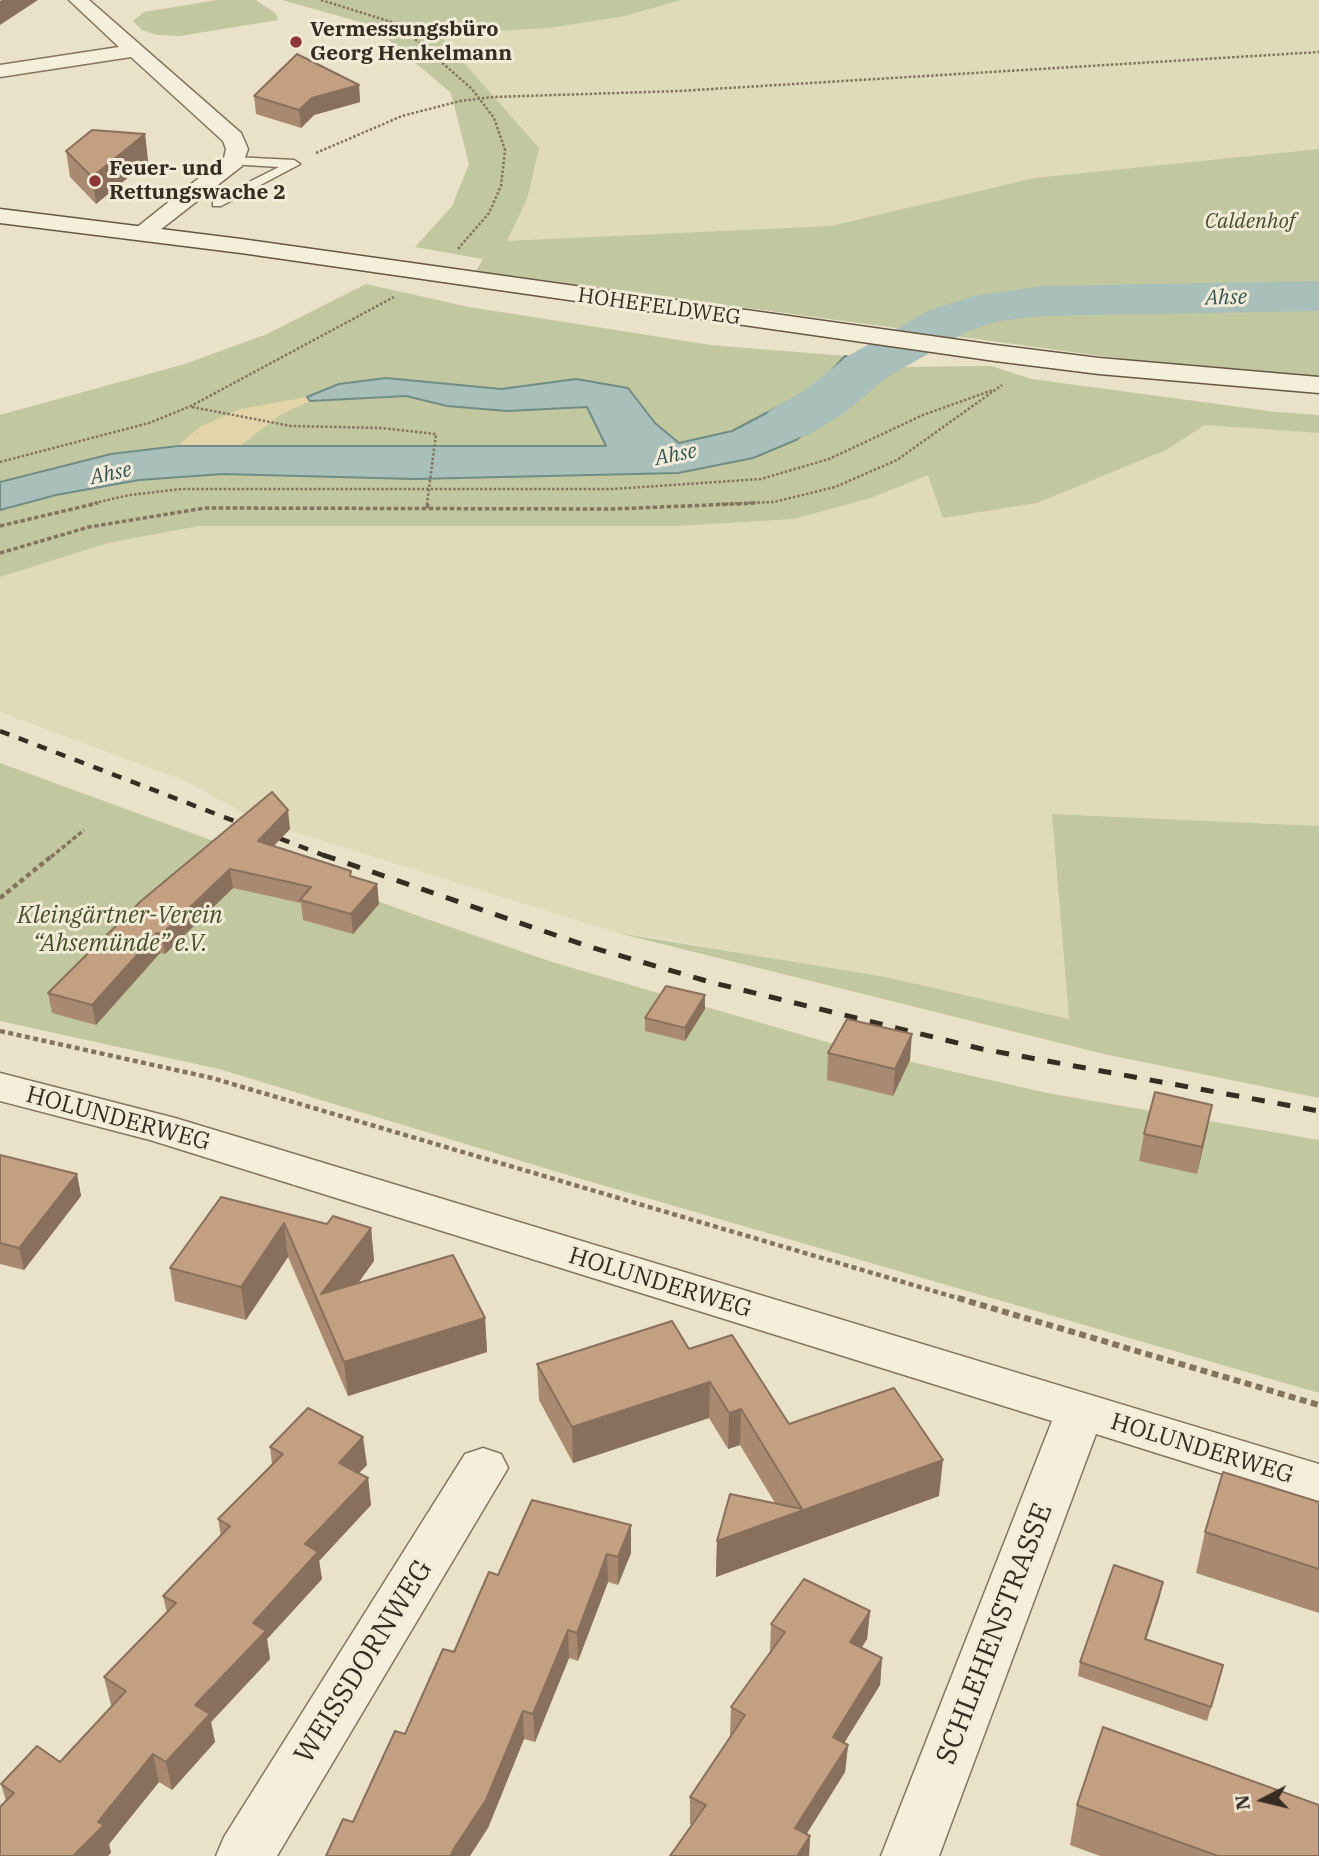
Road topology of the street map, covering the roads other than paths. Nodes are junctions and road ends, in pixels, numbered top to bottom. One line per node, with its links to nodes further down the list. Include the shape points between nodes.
1 (78, 0): 2 (street)
2 (134, 51): 3 (street); 4 (street, via 233,138 237,149)
3 (0, 71)
4 (234, 161): 5 (lane, via 294,164); 7 (street)
5 (217, 203)
6 (0, 216): 7 (street, HOHEFELDWEG)
7 (143, 232): 8 (street, HOHEFELDWEG, via 1031,358)
8 (1319, 385)
9 (0, 1087): 10 (street, HOLUNDERWEG, via 173,1132)
10 (1080, 1412): 12 (street, HOLUNDERWEG); 14 (street, SCHLEHENSTRASSE)
11 (483, 1468): 13 (street, WEISSDORNWEG)
12 (1319, 1484)
13 (246, 1856)
14 (910, 1856)

